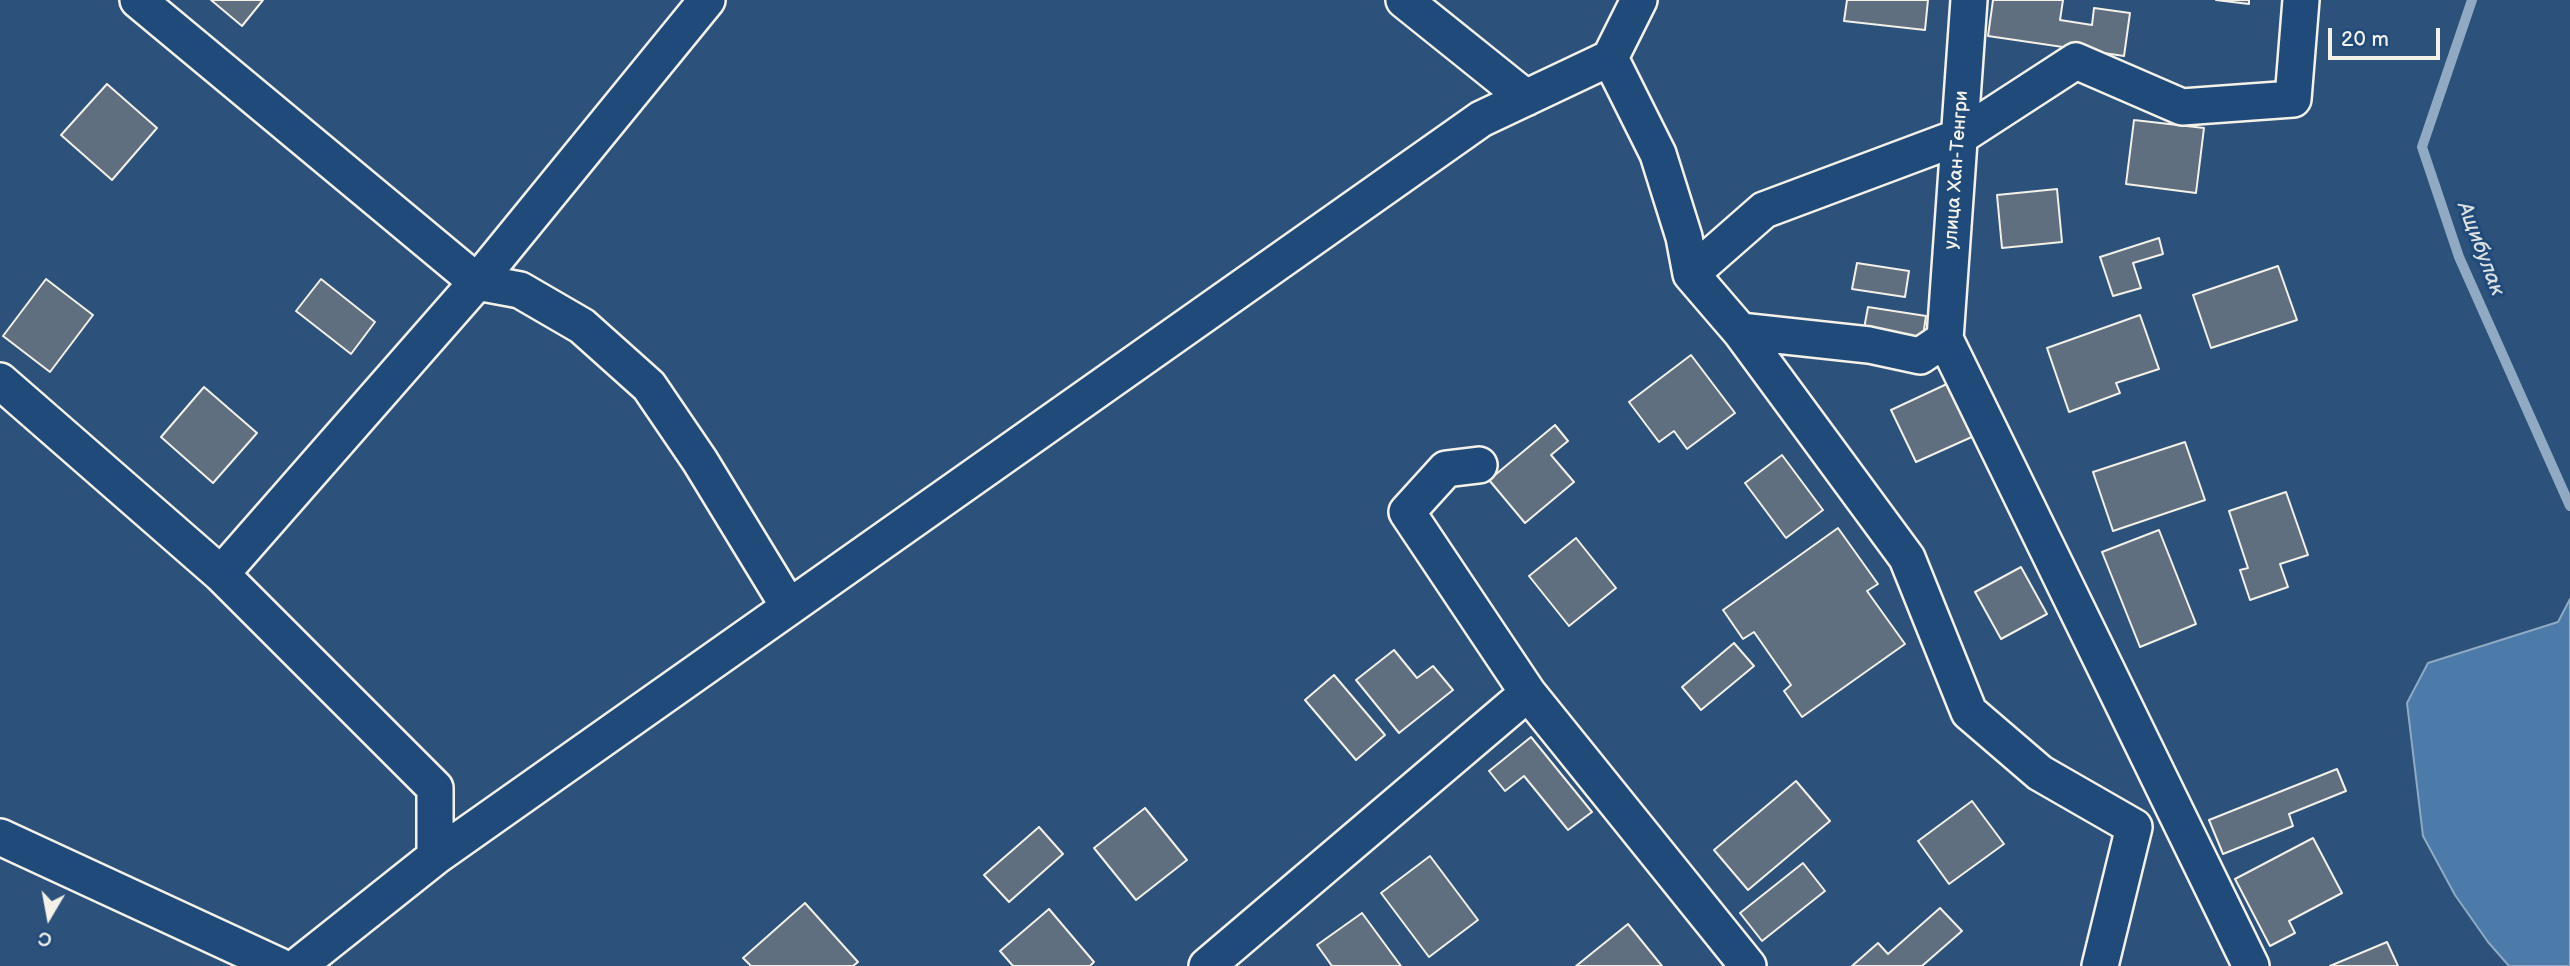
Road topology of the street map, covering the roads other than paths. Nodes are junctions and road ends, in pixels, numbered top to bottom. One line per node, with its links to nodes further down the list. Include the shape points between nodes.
1 (138, 0): 11 (street)
2 (707, 0): 11 (street)
3 (1404, 0): 8 (street)
4 (1639, 0): 7 (street)
5 (1969, 0): 9 (street, улица Хан-Тенгри)
6 (2301, 0): 9 (street, via 2293,99 2182,107 2077,61)
7 (1610, 58): 8 (street); 10 (street, via 1658,154)
8 (1525, 98): 17 (street, via 1481,120)
9 (1959, 137): 10 (street, via 1764,210); 13 (street, улица Хан-Тенгри)
10 (1691, 274): 12 (street)
11 (477, 282): 16 (street); 17 (street, via 520,290 582,326 649,386)
12 (1740, 331): 13 (street, via 1869,345 1920,356); 25 (street, via 1907,558 1969,712 2040,773 2134,827)
13 (1945, 339): 26 (street)
14 (0, 381): 16 (street)
15 (1479, 465): 18 (street, via 1446,469 1406,512)
16 (221, 574): 20 (street, via 435,788)
17 (789, 607): 20 (street)
18 (1528, 693): 23 (street); 24 (street)
19 (0, 837): 21 (street)
20 (435, 857): 22 (street)
21 (279, 966)
22 (298, 966)
23 (1207, 966)
24 (1748, 966)
25 (2100, 966)
26 (2251, 966)

